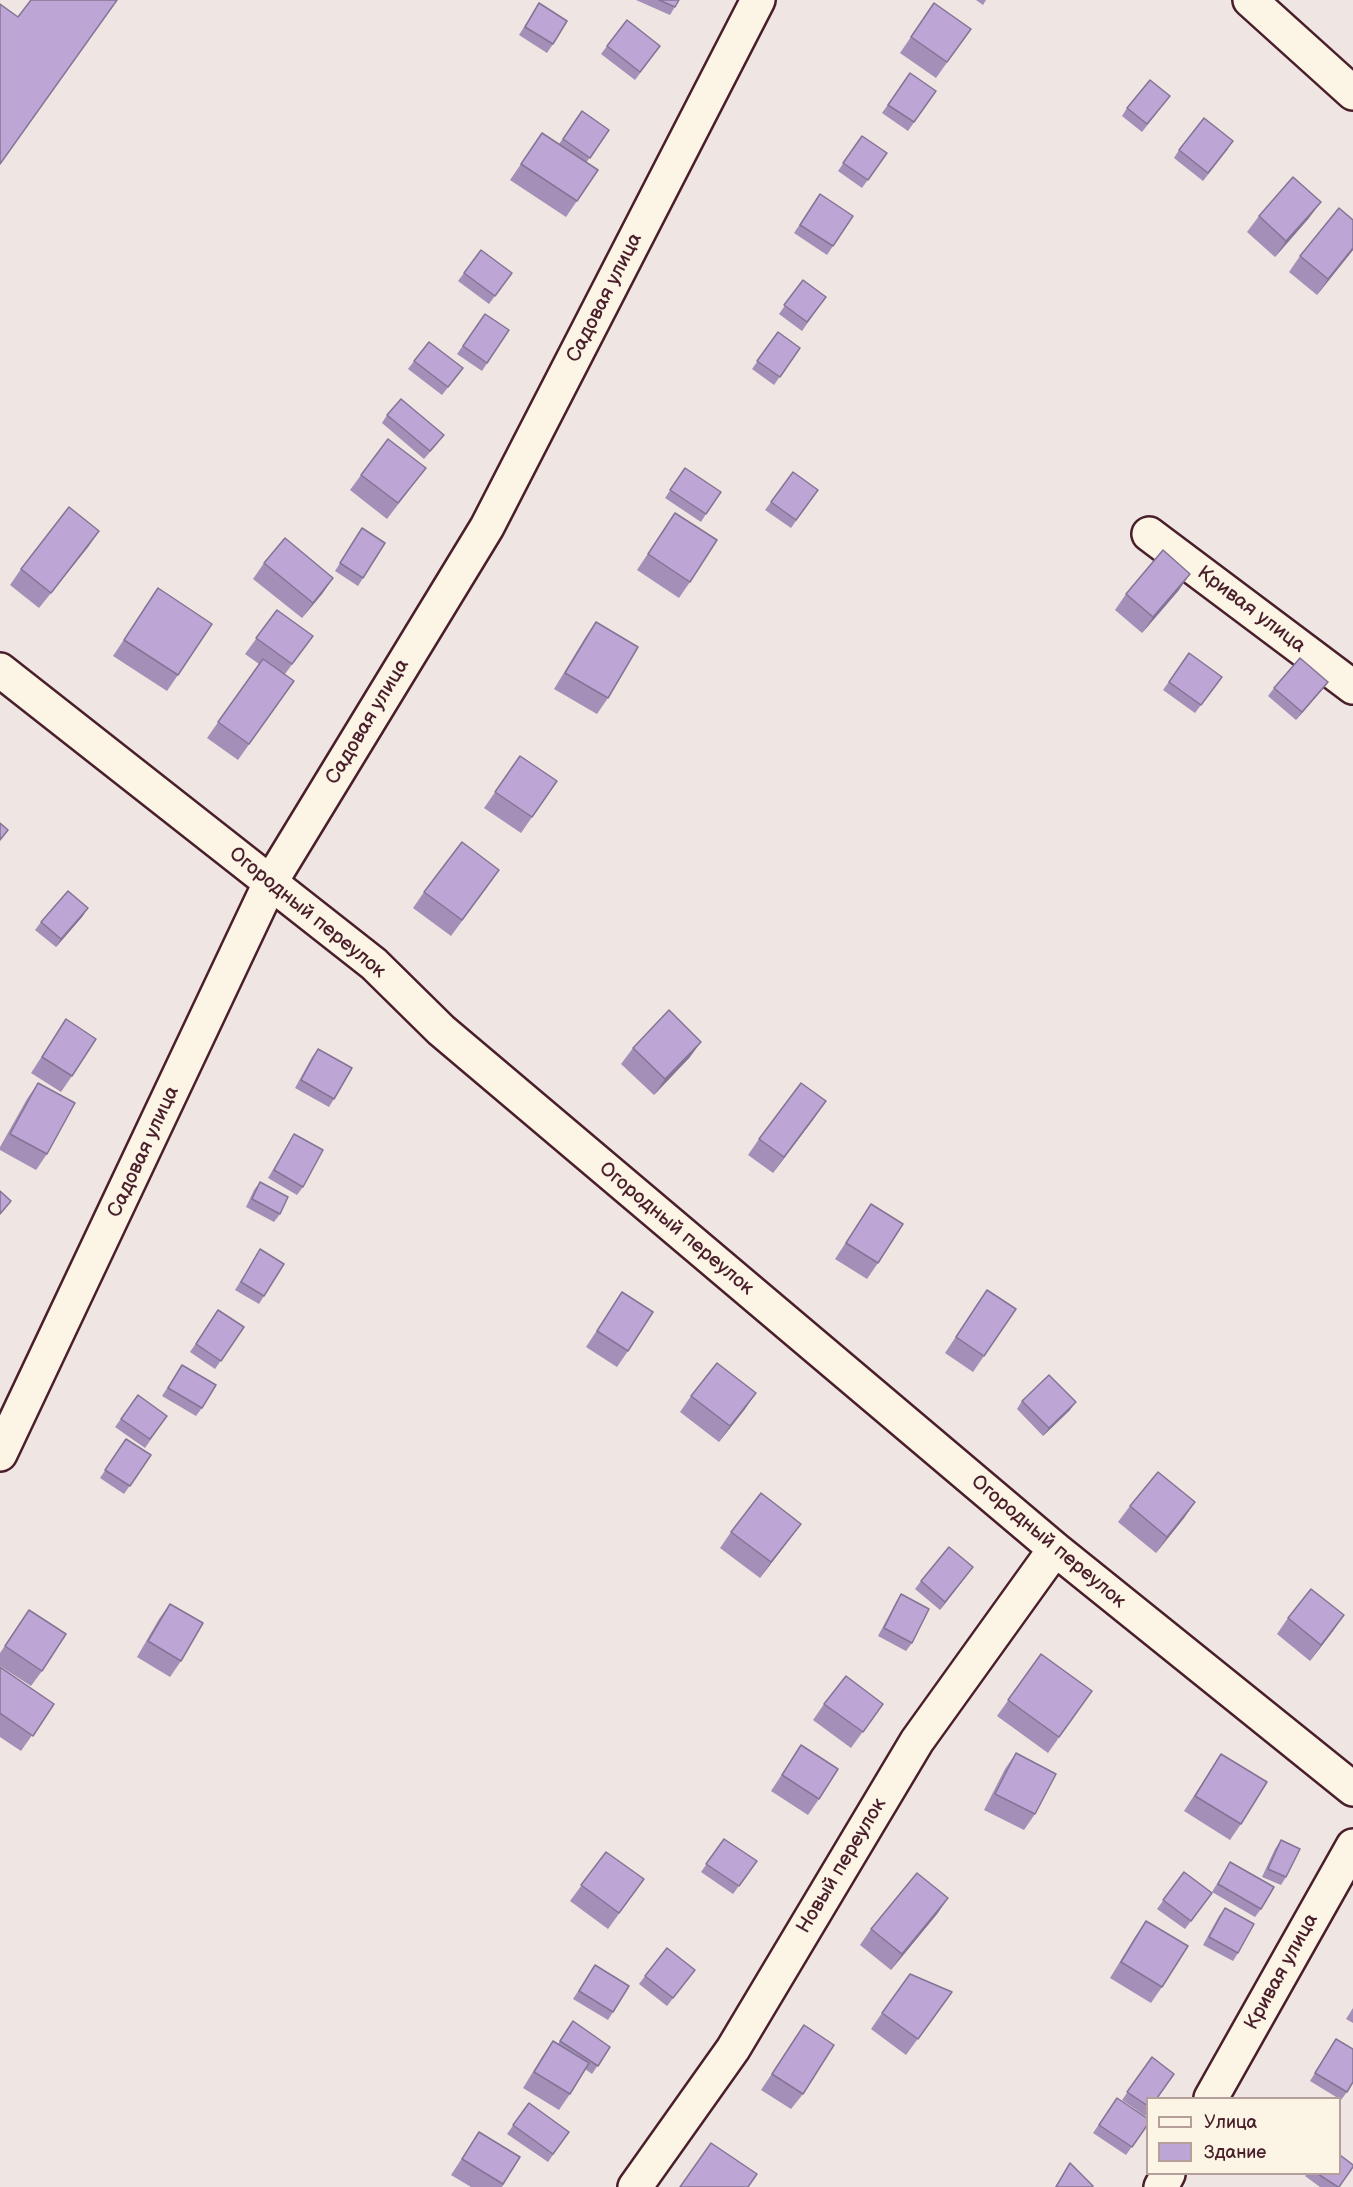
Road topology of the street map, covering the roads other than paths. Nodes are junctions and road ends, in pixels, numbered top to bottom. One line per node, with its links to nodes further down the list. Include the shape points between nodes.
1 (758, 0): 7 (street, Садовая улица, via 487,527)
2 (1250, 0): 3 (street)
3 (1353, 93)
4 (1149, 534): 6 (street, Кривая улица)
5 (0, 670): 7 (street, Огородный переулок)
6 (1353, 687)
7 (270, 883): 8 (street, Садовая улица); 9 (street, Огородный переулок, via 374,964 441,1030)
8 (0, 1454)
9 (1055, 1549): 10 (street, Огородный переулок); 13 (street, Новый переулок, via 917,1741 733,2049)
10 (1353, 1789)
11 (1353, 1846): 12 (street, Кривая улица)
12 (1212, 2097)
13 (635, 2187)

